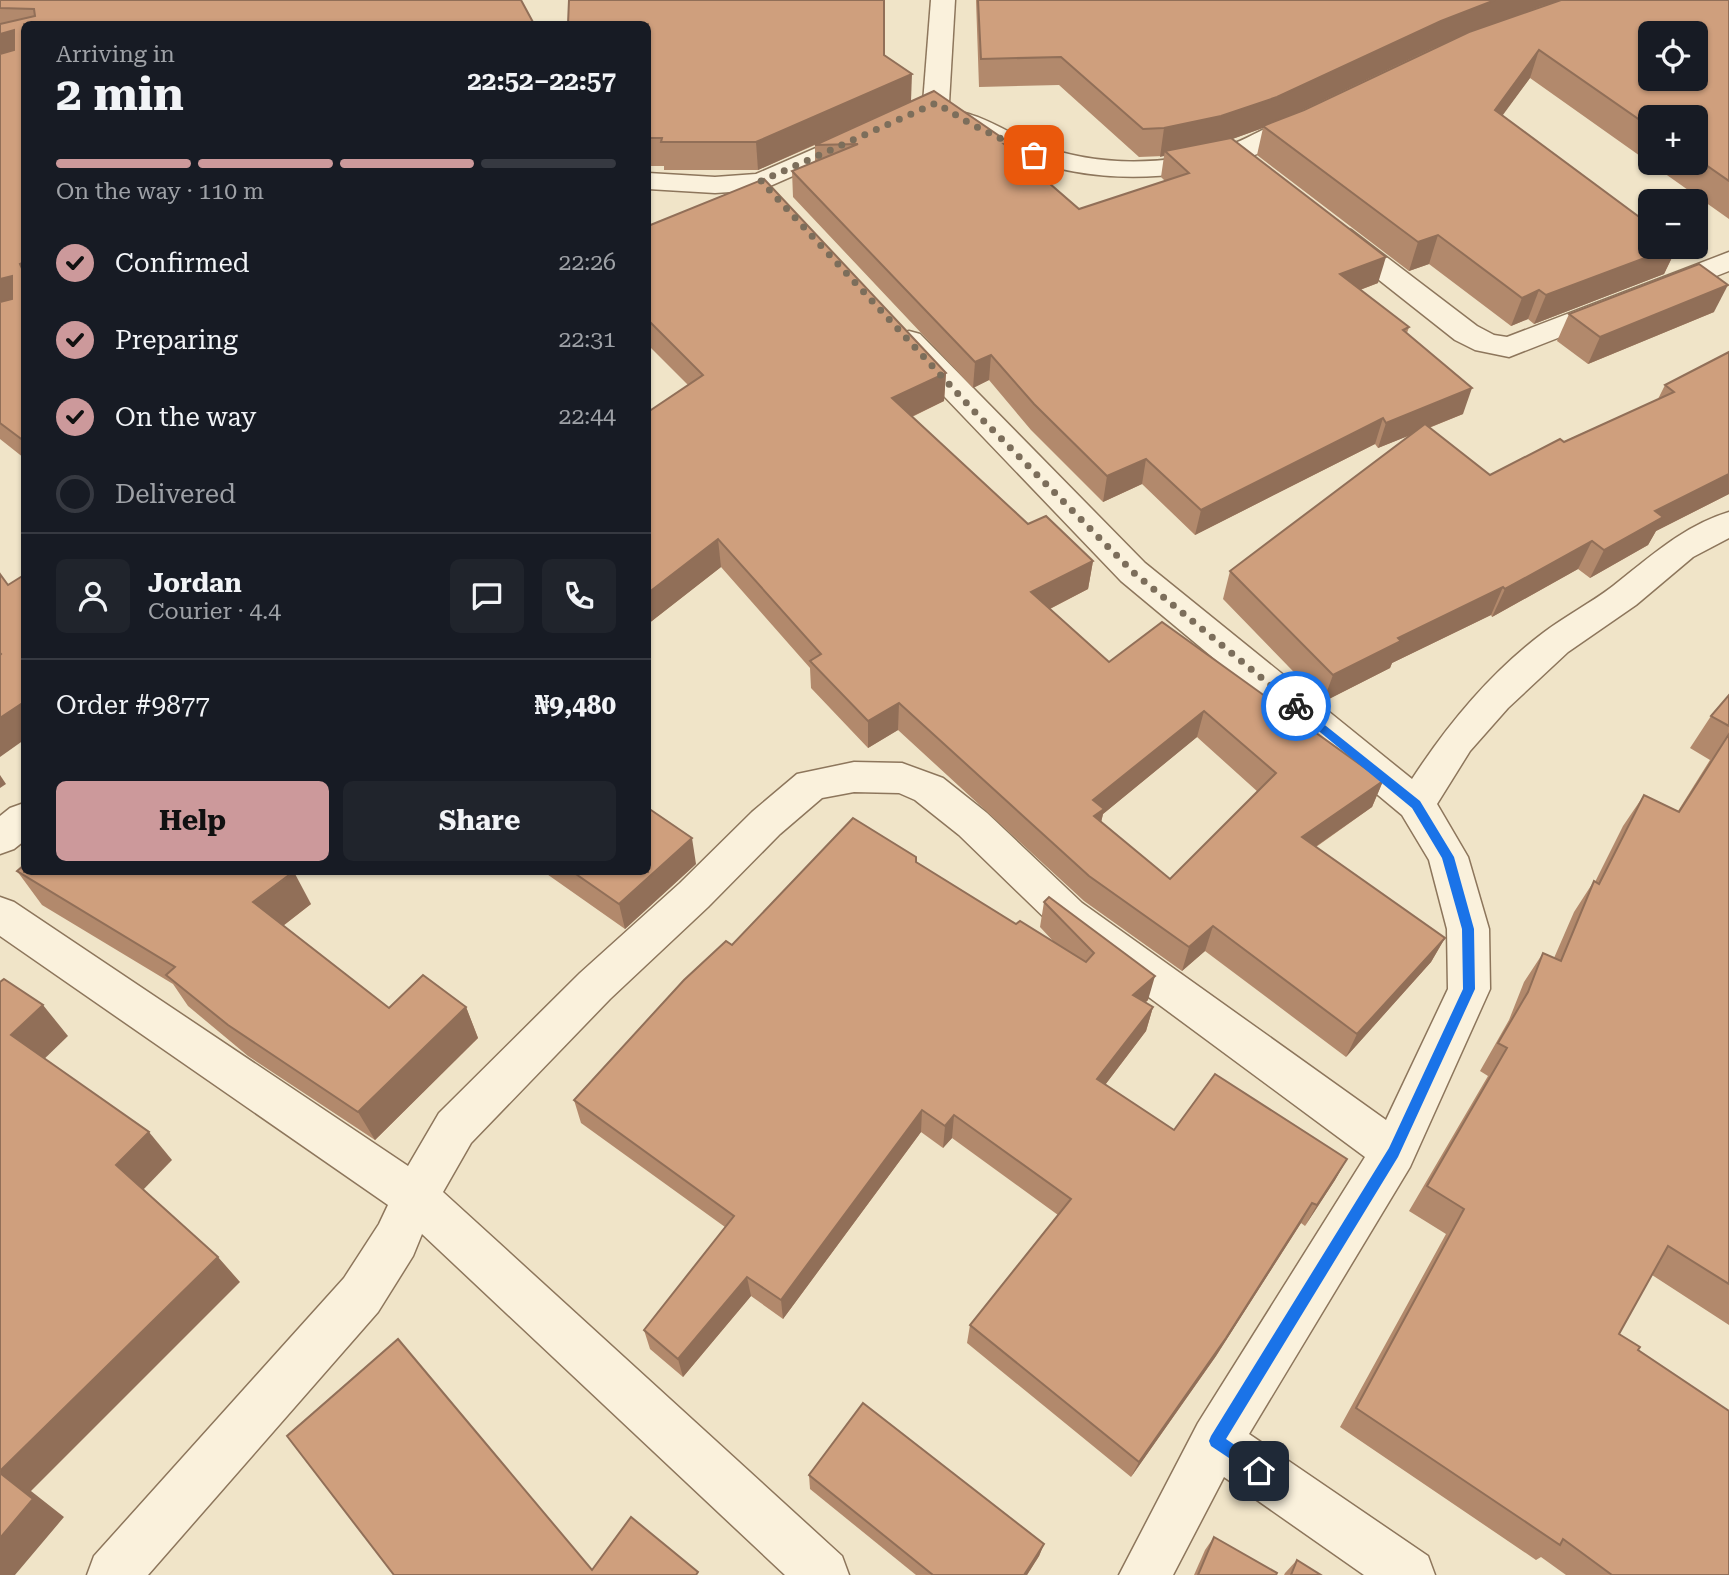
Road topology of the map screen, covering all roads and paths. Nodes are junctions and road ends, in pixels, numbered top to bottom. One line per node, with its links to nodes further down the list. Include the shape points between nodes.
1 (943, 0): 2 (street)
2 (936, 103): 3 (street, via 1034,155 1078,167 1118,170 1245,161); 4 (street)
3 (1333, 106)
4 (911, 114)
5 (886, 126): 6 (street, via 770,191)
6 (651, 181)
7 (1322, 222): 8 (street, via 1466,333 1509,347)
8 (1729, 261)
9 (890, 321): 11 (street, via 1133,572)
10 (1729, 524): 11 (street, via 1681,548 1624,596 1555,643 1495,698 1457,741)
11 (1416, 804): 15 (street, via 1448,857 1468,929 1469,989)
12 (21, 821): 13 (street)
13 (0, 838)
14 (0, 914): 16 (street)
15 (1394, 1152): 16 (street, via 1068,915 974,824 929,789 902,778 853,777 811,785 595,986 455,1128); 17 (street)
16 (415, 1197): 18 (street, via 396,1240 361,1295); 19 (street)
17 (1216, 1441): 20 (street); 21 (street)
18 (113, 1575)
19 (823, 1575)
20 (1145, 1575)
21 (1409, 1575)

